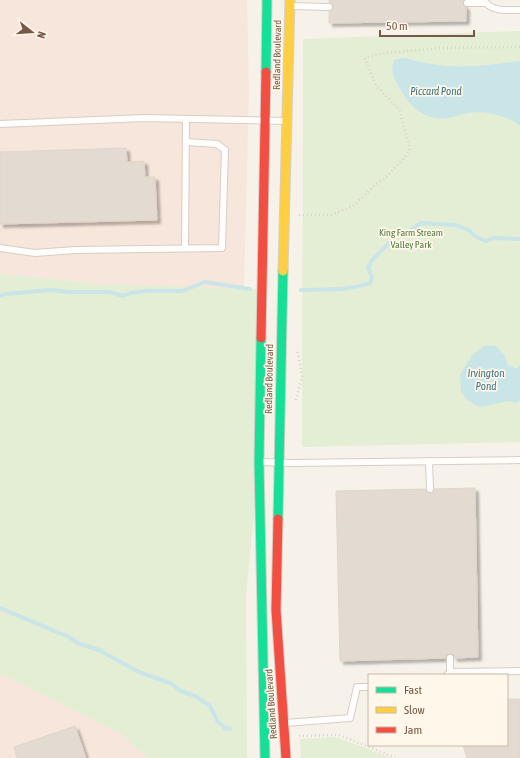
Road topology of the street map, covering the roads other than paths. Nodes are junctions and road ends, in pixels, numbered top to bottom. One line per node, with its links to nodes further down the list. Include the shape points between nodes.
1 (267, 0): 8 (main road, Redland Boulevard)
2 (485, 2): 4 (lane); 6 (lane, via 502,10)
3 (290, 3): 5 (lane); 9 (main road, Redland Boulevard)
4 (466, 3)
5 (329, 7)
6 (520, 10)
7 (186, 119): 8 (lane); 10 (lane, via 144,118); 11 (lane)
8 (266, 120): 9 (lane); 16 (main road, Redland Boulevard)
9 (286, 120): 17 (main road, Redland Boulevard)
10 (0, 124)
11 (186, 142): 13 (lane); 13 (lane, via 217,144 225,150 222,248)
12 (0, 248): 13 (lane, via 35,253)
13 (185, 248)
14 (520, 460): 15 (lane)
15 (429, 461): 17 (lane); 18 (lane)
16 (259, 462): 17 (lane); 24 (main road, Redland Boulevard)
17 (279, 463): 23 (main road, Redland Boulevard, via 276,610)
18 (430, 489)
19 (450, 658): 21 (lane)
20 (520, 671): 21 (lane)
21 (449, 674)
22 (368, 687): 23 (lane, via 357,687 350,718)
23 (283, 723): 25 (main road, Redland Boulevard)
24 (265, 758)
25 (286, 758)

